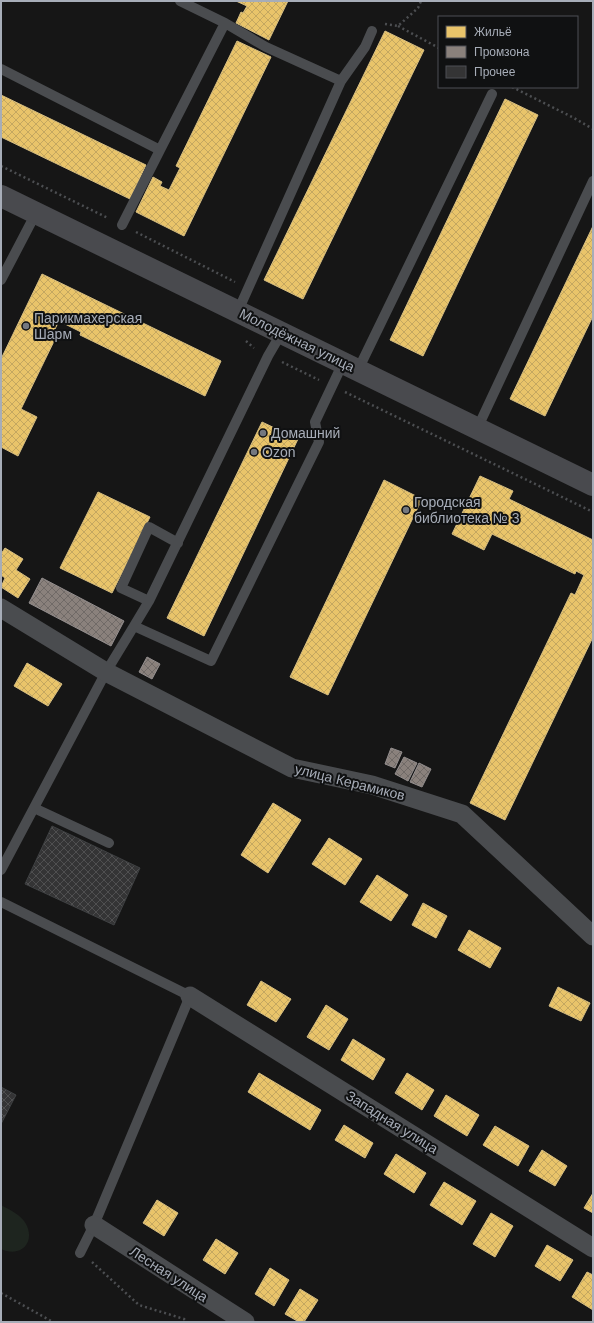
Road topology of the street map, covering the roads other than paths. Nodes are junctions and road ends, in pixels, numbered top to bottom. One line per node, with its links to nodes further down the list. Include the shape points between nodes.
1 (180, 1): 2 (lane)
2 (225, 23): 5 (lane, via 266,47); 7 (lane)
3 (372, 31): 5 (lane)
4 (1, 68): 7 (lane)
5 (341, 81): 13 (lane)
6 (492, 94): 15 (lane)
7 (160, 150): 11 (lane)
8 (593, 181): 16 (lane)
9 (1, 196): 10 (street, Молодёжная улица)
10 (36, 214): 12 (lane); 13 (street, Молодёжная улица)
11 (122, 225)
12 (1, 280)
13 (238, 312): 14 (street, Молодёжная улица)
14 (282, 332): 15 (street, Молодёжная улица); 18 (lane)
15 (350, 366): 16 (street, Молодёжная улица); 21 (lane, via 315,422 319,442 211,661)
16 (477, 428): 17 (street, Молодёжная улица)
17 (593, 485)
18 (178, 543): 19 (lane); 19 (lane, via 149,527 121,588)
19 (149, 601): 21 (lane)
20 (1, 608): 22 (street, улица Керамиков)
21 (134, 626): 22 (lane)
22 (106, 672): 23 (lane); 27 (street, улица Керамиков, via 292,768 372,785 462,814)
23 (34, 808): 24 (lane); 25 (lane)
24 (109, 843)
25 (1, 870)
26 (1, 902): 28 (lane)
27 (593, 936)
28 (190, 996): 29 (lane); 30 (street, Западная улица)
29 (94, 1225): 31 (lane); 32 (street, Лесная улица)
30 (593, 1248)
31 (80, 1253)
32 (245, 1322)

